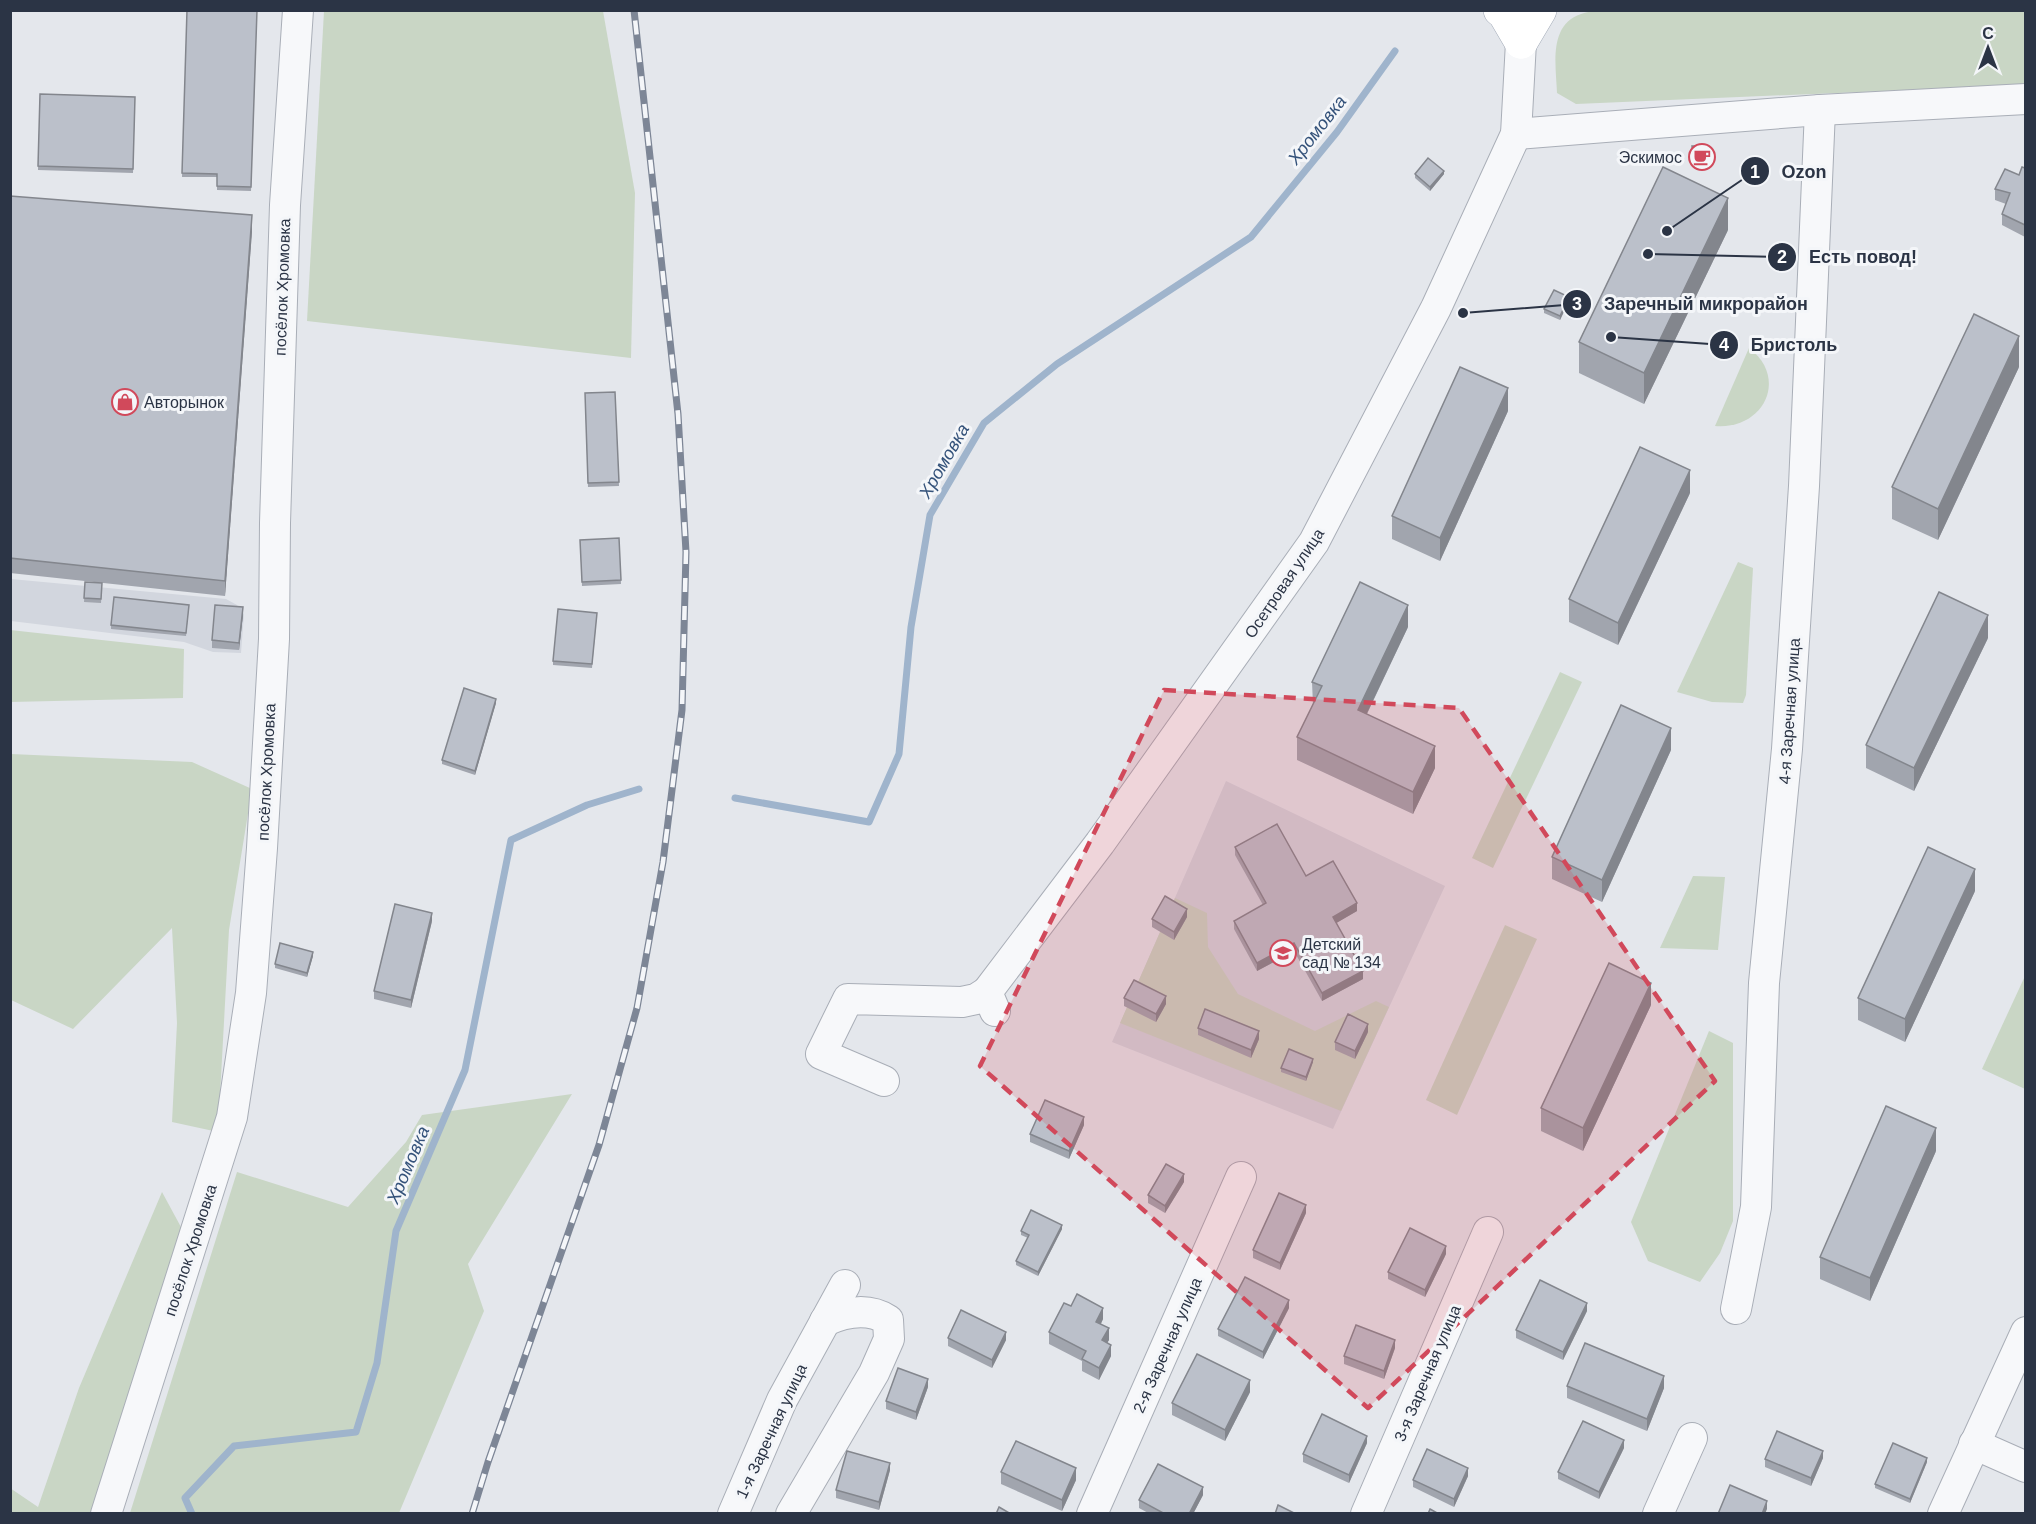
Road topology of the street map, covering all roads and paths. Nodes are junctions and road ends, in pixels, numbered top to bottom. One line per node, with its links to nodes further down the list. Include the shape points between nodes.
1 (298, 10): 18 (street, посёлок Хромовка, via 285,205 274,639 250,993 232,1117)
2 (1500, 10): 4 (main road)
3 (1540, 10): 4 (main road)
4 (1521, 42): 7 (street, Осетровая улица)
5 (2025, 99): 6 (street)
6 (1820, 110): 7 (street); 12 (street, 4-я Заречная улица, via 1804,486 1787,749 1764,983 1756,1207)
7 (1516, 134): 8 (street, Осетровая улица, via 1436,308 1314,542 991,1001 848,999 821,1054)
8 (884, 1080)
9 (1241, 1177): 21 (street, 2-я Заречная улица)
10 (1488, 1232): 22 (street, 3-я Заречная улица)
11 (845, 1286): 13 (street, 1-я Заречная улица)
12 (1736, 1309)
13 (825, 1321): 19 (street, 1-я Заречная улица, via 782,1400); 20 (street, via 841,1314 875,1314 888,1320 889,1339 874,1373)
14 (2025, 1332): 16 (street)
15 (1692, 1438): 23 (street)
16 (1974, 1444): 17 (street); 24 (street)
17 (2025, 1467)
18 (106, 1514)
19 (733, 1514)
20 (791, 1514)
21 (1092, 1514)
22 (1366, 1514)
23 (1658, 1514)
24 (1942, 1514)

